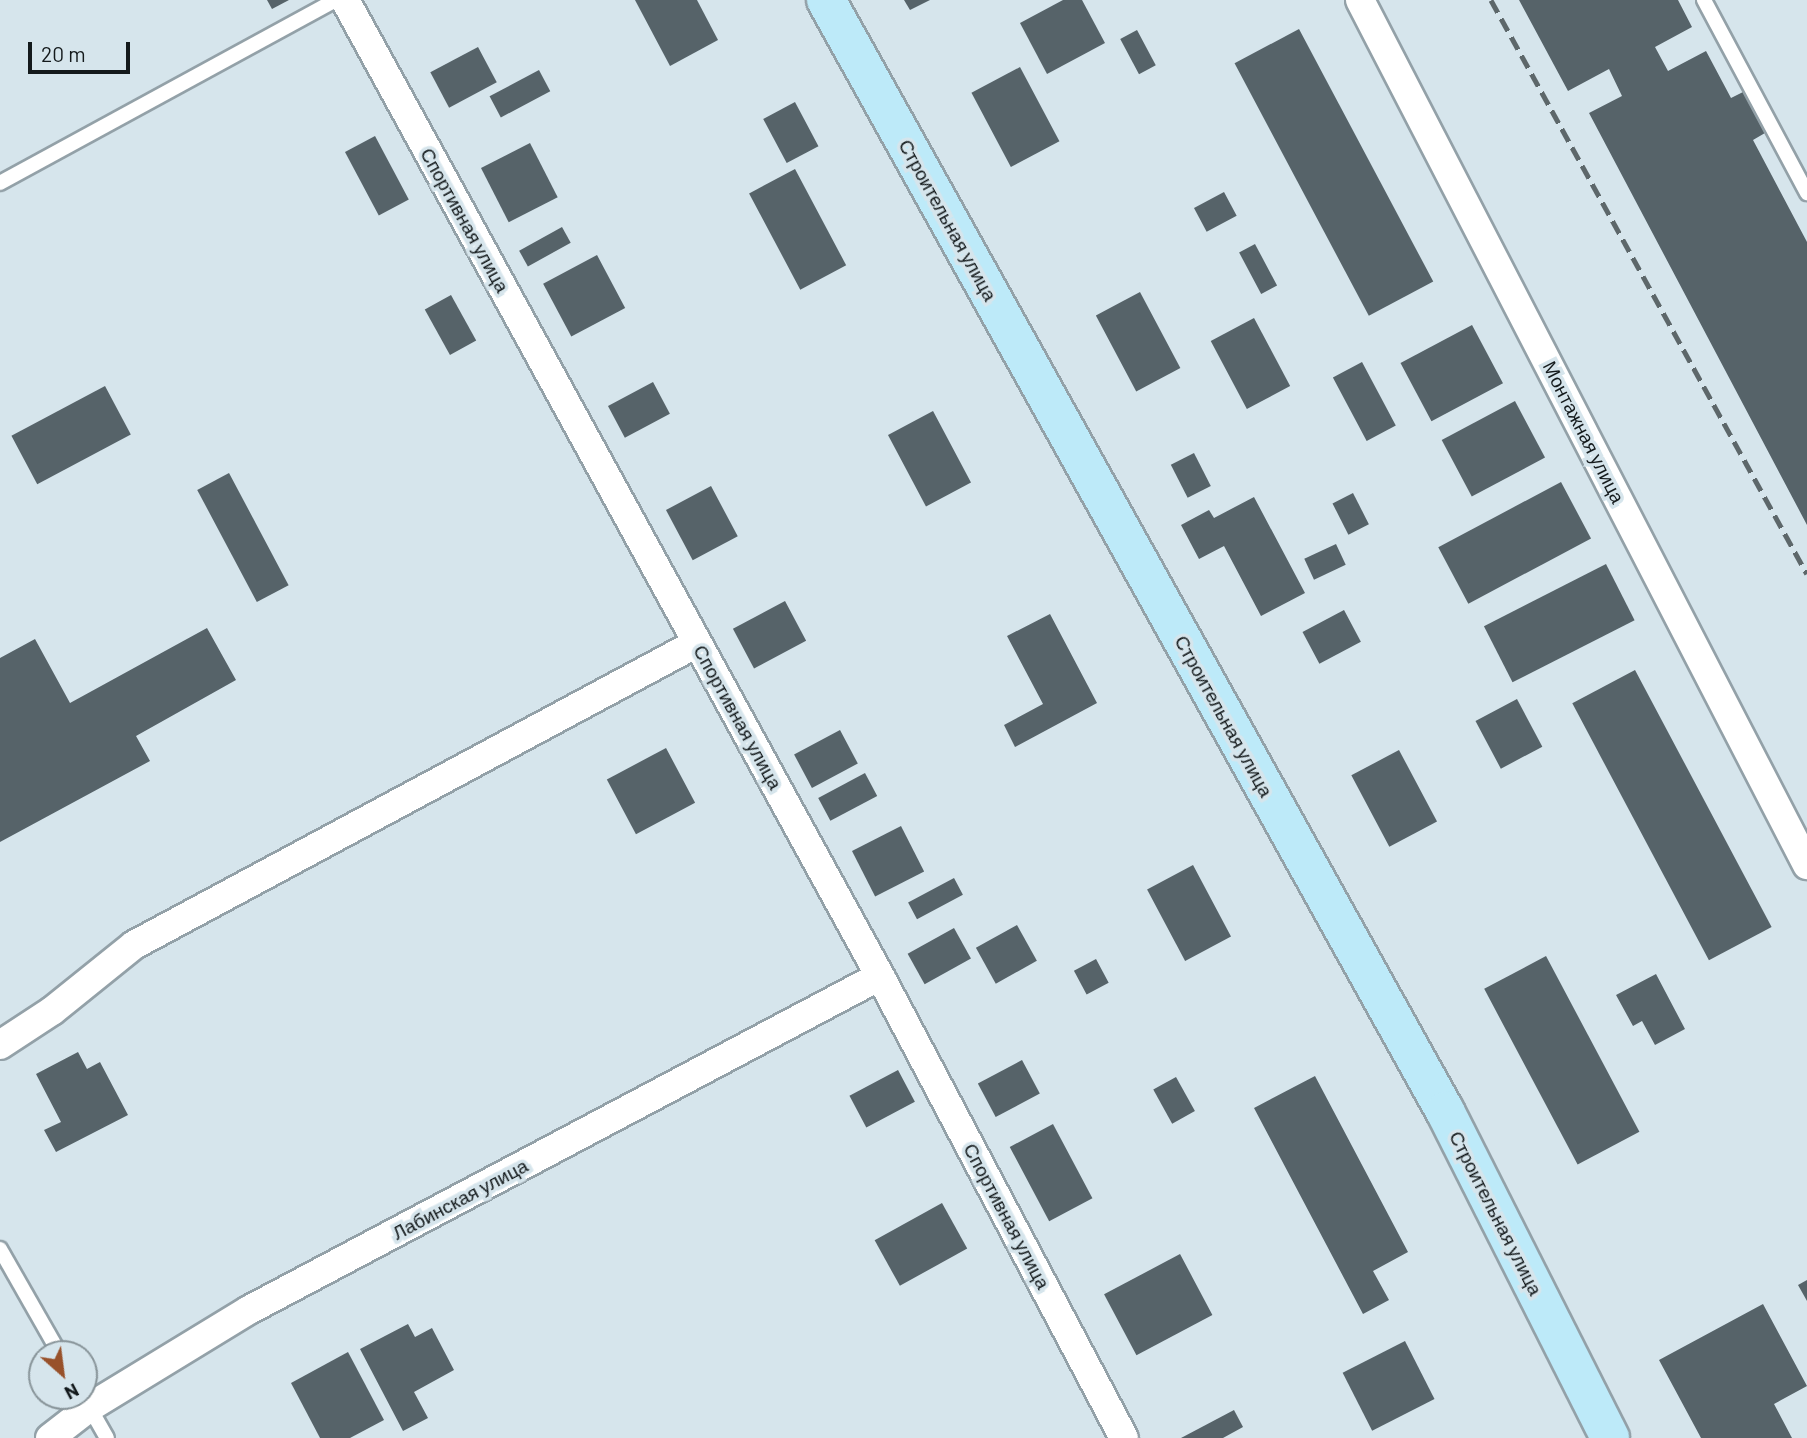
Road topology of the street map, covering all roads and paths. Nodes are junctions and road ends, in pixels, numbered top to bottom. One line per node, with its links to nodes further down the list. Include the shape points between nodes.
1 (335, 0): 6 (lane)
2 (345, 0): 8 (street, Спортивная улица)
3 (826, 0): 20 (street, Строительная улица, via 1445,1111)
4 (1360, 0): 9 (street, Монтажная улица)
5 (1704, 0): 7 (lane)
6 (0, 183)
7 (1807, 193)
8 (697, 643): 10 (street, Спортивная улица); 11 (street, via 134,945 52,1011)
9 (1807, 865)
10 (880, 976): 14 (street, Лабинская улица); 19 (street, Спортивная улица)
11 (0, 1045)
12 (0, 1249): 13 (lane)
13 (52, 1340)
14 (98, 1395)
15 (78, 1410): 17 (street, Лабинская улица)
16 (92, 1410): 18 (lane)
17 (50, 1438)
18 (107, 1438)
19 (1124, 1438)
20 (1610, 1438)

